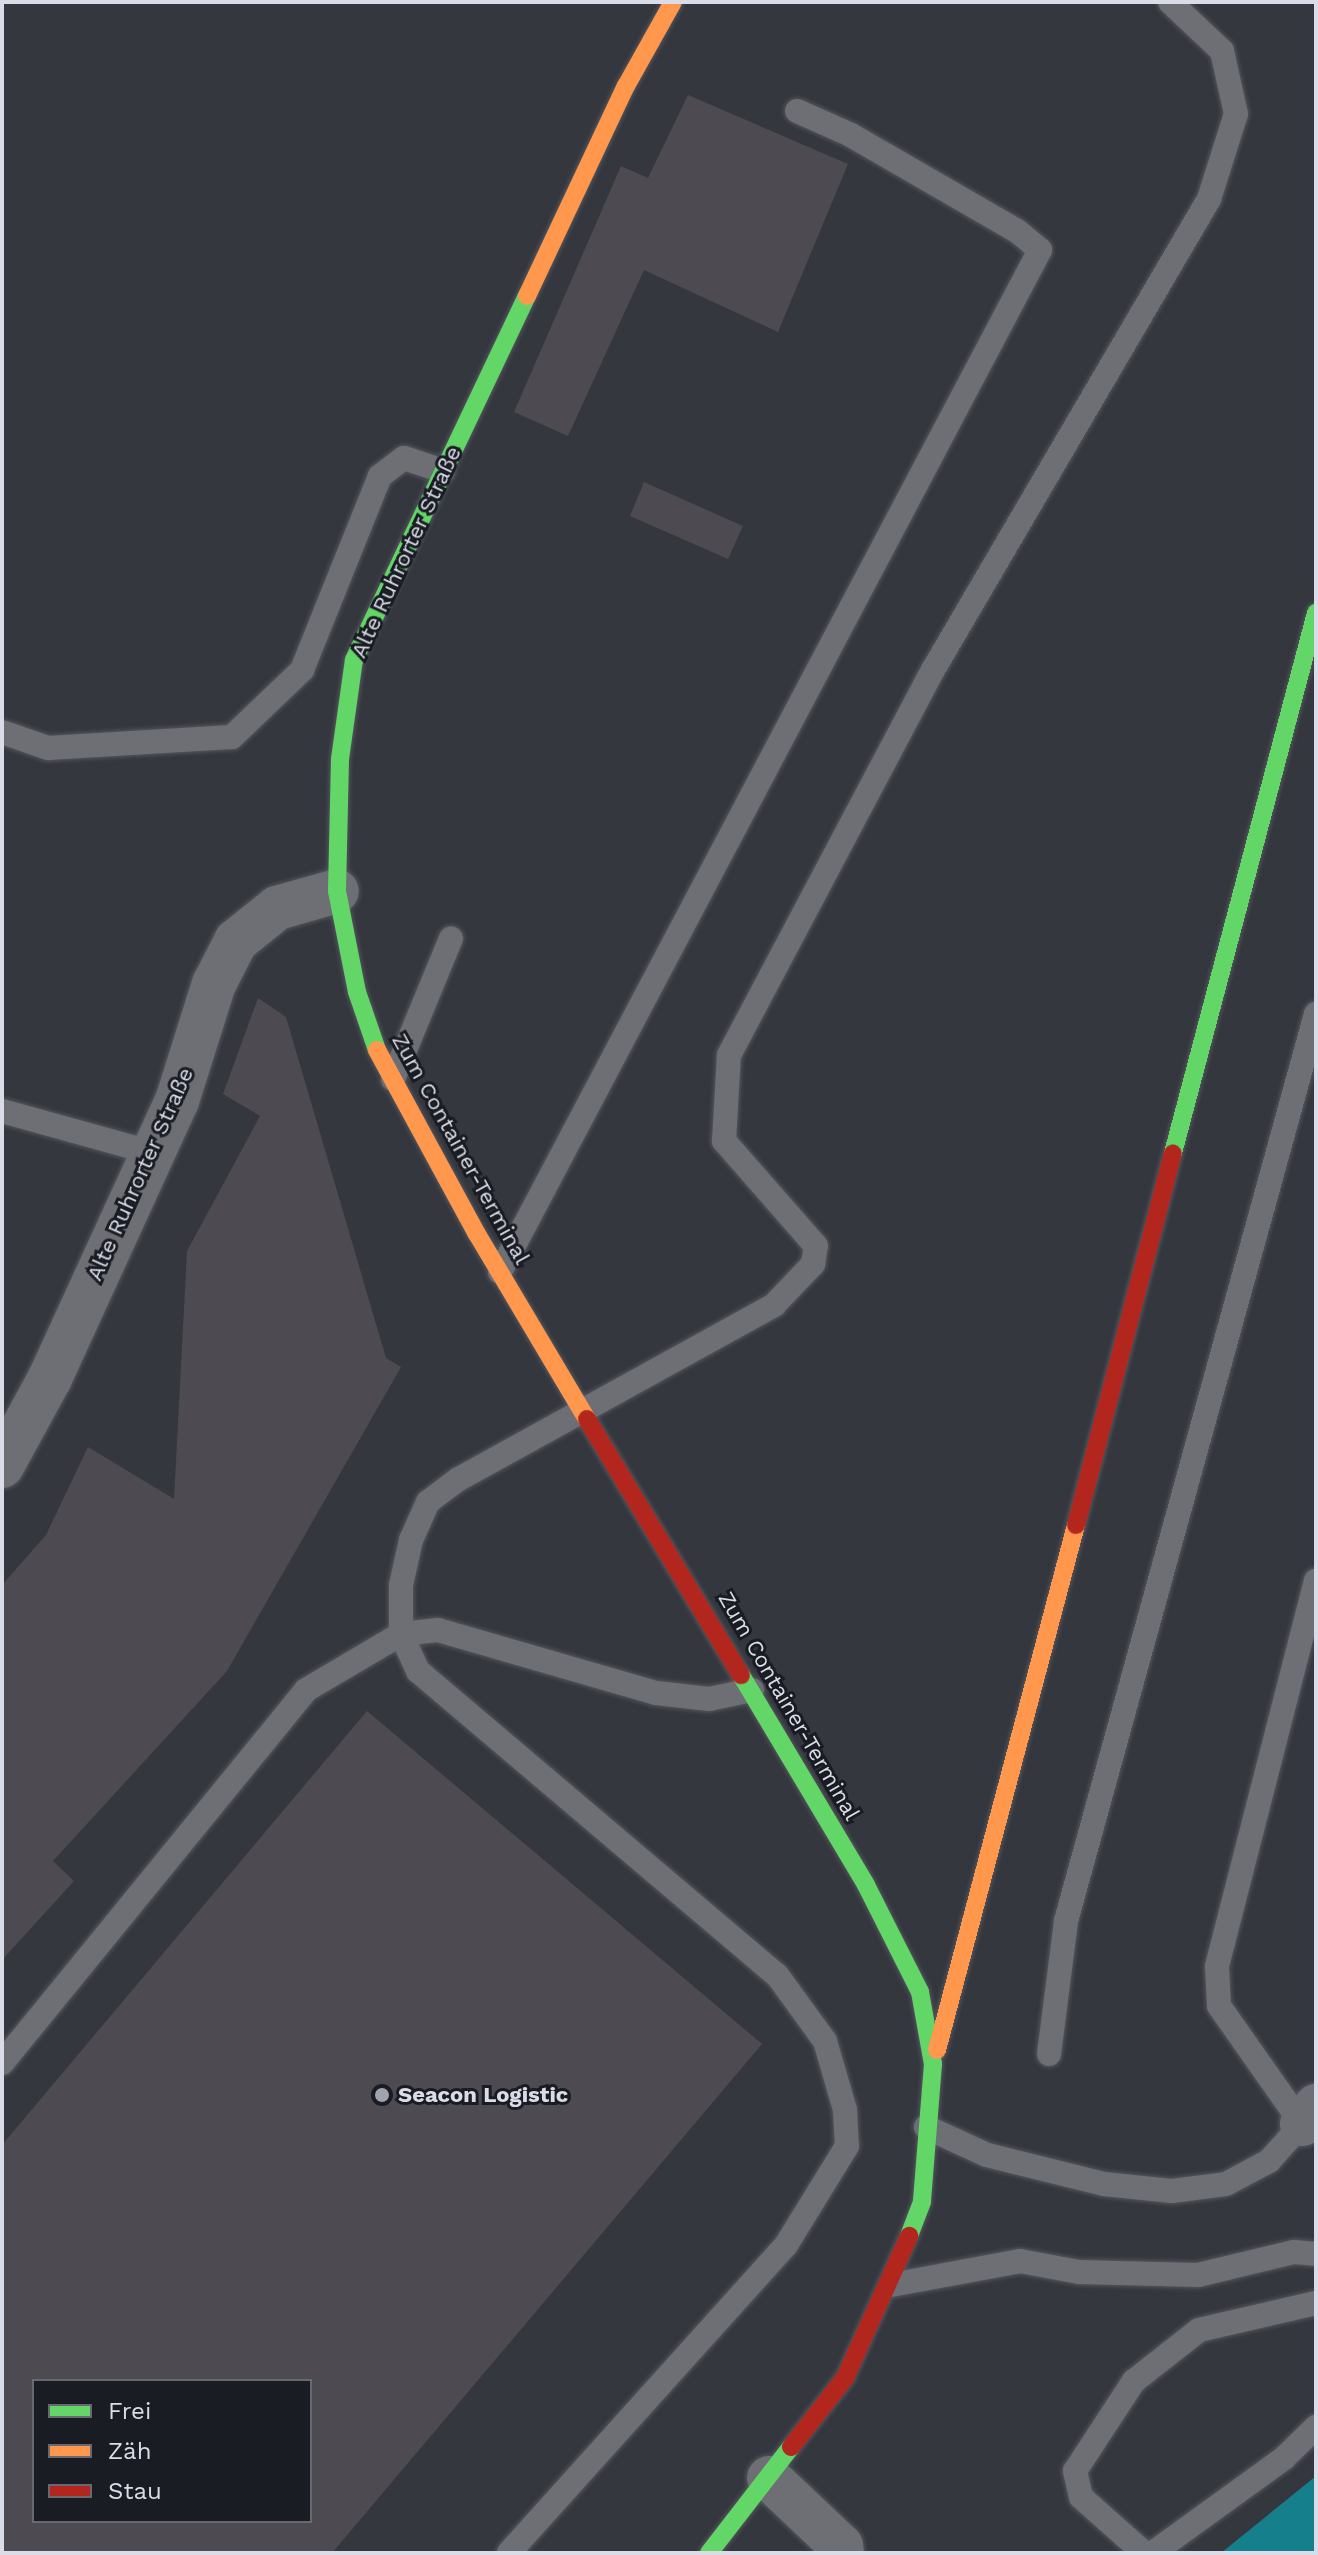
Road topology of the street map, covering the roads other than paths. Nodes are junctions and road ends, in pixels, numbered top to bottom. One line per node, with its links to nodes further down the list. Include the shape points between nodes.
1 (673, 2): 4 (street, Alte Ruhrorter Straße, via 626,86)
2 (1170, 2): 14 (lane, via 1222,51 1236,114 1209,199 933,670 729,1055 724,1141 816,1246 813,1264 774,1305)
3 (797, 111): 13 (lane, via 851,135 1017,231 1040,250)
4 (443, 471): 6 (lane, via 404,458 380,476 302,670 232,737 48,748); 7 (street, Alte Ruhrorter Straße, via 354,660 340,759)
5 (1316, 613): 21 (street)
6 (2, 732)
7 (337, 891): 10 (street, Zum Container-Terminal, via 357,992 374,1044); 12 (street, Alte Ruhrorter Straße, via 277,908 236,941 214,984 177,1101)
8 (451, 938): 10 (lane)
9 (1316, 1014): 19 (lane, via 1066,1921)
10 (393, 1079): 13 (street, Zum Container-Terminal)
11 (2, 1111): 12 (lane)
12 (150, 1152): 15 (street, Alte Ruhrorter Straße, via 50,1378)
13 (500, 1272): 14 (street, Zum Container-Terminal)
14 (587, 1412): 17 (lane, via 506,1451 428,1502 411,1540 401,1585); 18 (street, Zum Container-Terminal)
15 (2, 1466)
16 (1316, 1580): 22 (lane, via 1217,1966 1219,2006)
17 (401, 1634): 18 (lane, via 438,1630 656,1693 709,1699); 20 (lane, via 306,1690); 29 (lane, via 418,1671 777,1975 825,2041 845,2110 847,2146 786,2245)
18 (752, 1690): 21 (street, Zum Container-Terminal, via 894,1936 920,1992)
19 (1049, 2054)
20 (2, 2063)
21 (933, 2064): 23 (street, Zum Container-Terminal)
22 (1309, 2115): 23 (lane, via 1269,2161 1226,2184 1172,2191 1104,2184 987,2155)
23 (926, 2127): 25 (street, Zum Container-Terminal, via 922,2202)
24 (1316, 2254): 25 (lane, via 1294,2252 1198,2275 1079,2272 1020,2261)
25 (891, 2285): 28 (street, Zum Container-Terminal, via 845,2378)
26 (1316, 2303): 32 (lane, via 1199,2330 1134,2381 1075,2471 1081,2497)
27 (1316, 2427): 33 (lane, via 1284,2458)
28 (769, 2478): 30 (street, Zum Container-Terminal); 31 (street, via 841,2546)
29 (509, 2553)
30 (709, 2553)
31 (842, 2553)
32 (1144, 2553)
33 (1153, 2553)

